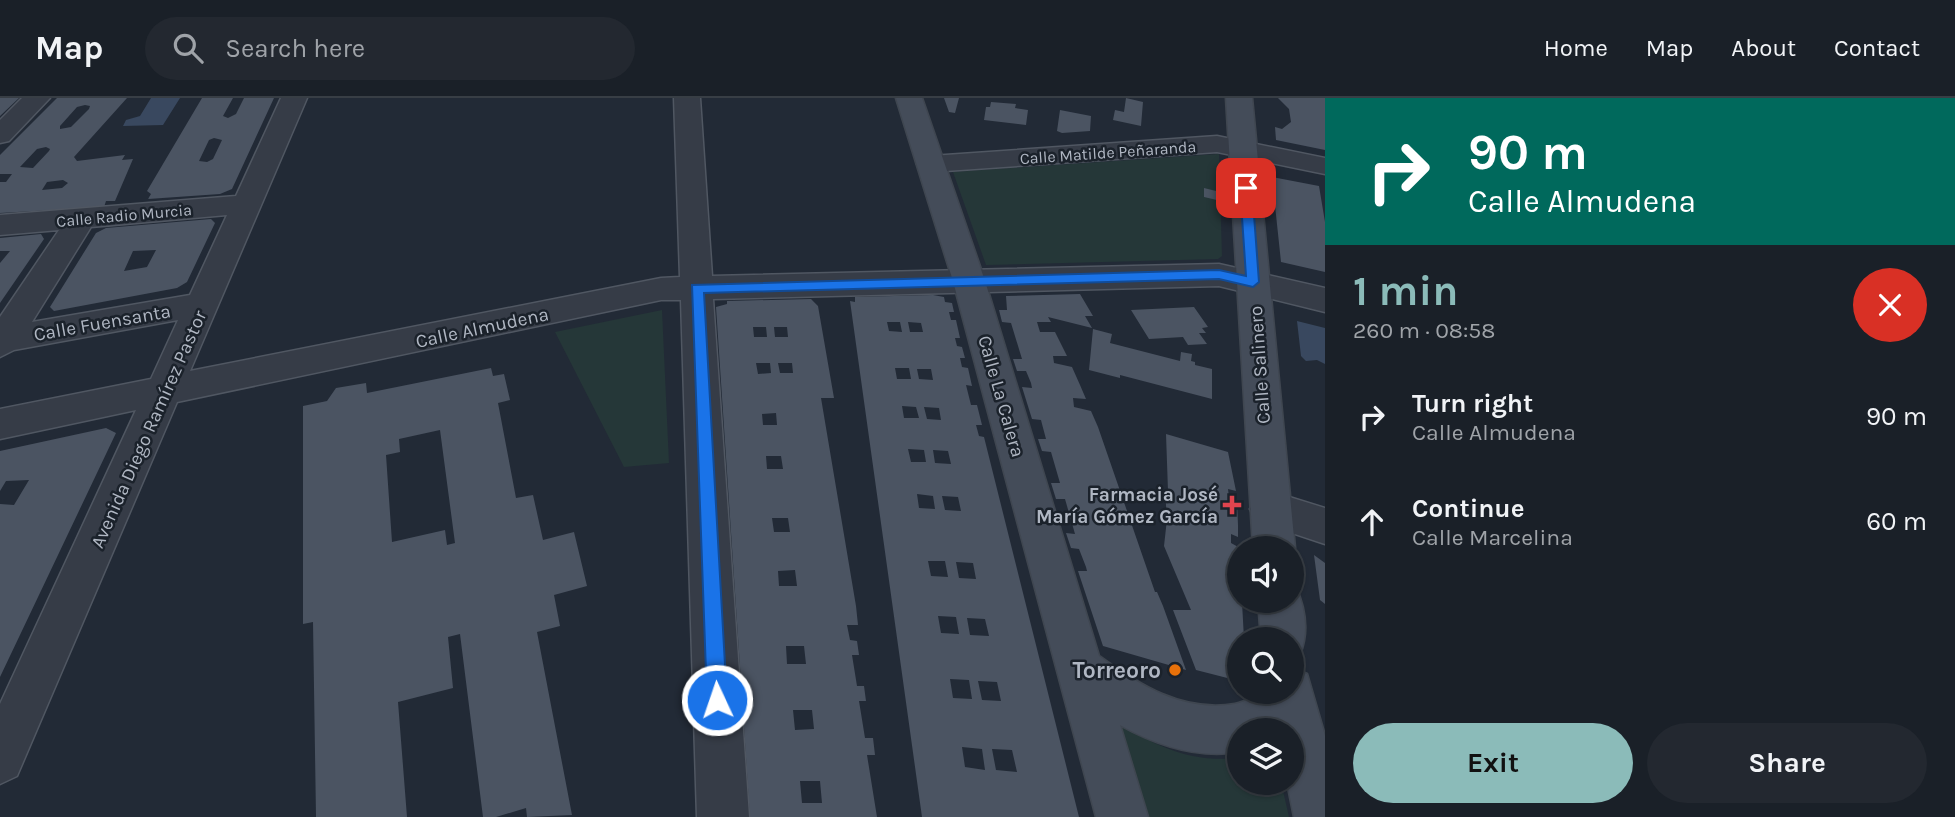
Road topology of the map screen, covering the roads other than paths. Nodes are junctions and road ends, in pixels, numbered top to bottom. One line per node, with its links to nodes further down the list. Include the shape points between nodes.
1 (37, 98): 6 (street)
2 (294, 98): 10 (street, Avenida Diego Ramírez Pastor)
3 (687, 98): 15 (street)
4 (909, 98): 8 (main road, Calle La Calera)
5 (1239, 98): 7 (main road, Calle Salinero)
6 (0, 135)
7 (1243, 150): 8 (street, Calle Matilde Peñaranda, via 1217,145); 9 (street, Calle Matilde Peñaranda); 14 (main road, Calle Salinero)
8 (931, 164): 13 (main road, Calle La Calera)
9 (1325, 166)
10 (247, 204): 11 (street, Calle Radio Murcia); 17 (street, Avenida Diego Ramírez Pastor)
11 (82, 218): 12 (street, Calle Radio Murcia); 18 (street)
12 (0, 225)
13 (969, 281): 14 (street, Calle Almudena, via 1219,275); 15 (street, Calle Almudena); 23 (main road, Calle La Calera)
14 (1253, 282): 16 (street, Calle Almudena); 22 (main road, Calle Salinero)
15 (697, 288): 19 (street, Calle Almudena, via 662,289); 27 (street)
16 (1325, 300)
17 (204, 304): 18 (street, Calle Fuensanta); 19 (street, Avenida Diego Ramírez Pastor)
18 (1, 342)
19 (165, 391): 20 (street, Calle Almudena); 26 (street, Avenida Diego Ramírez Pastor)
20 (0, 424)
21 (1325, 526): 22 (street)
22 (1272, 529)
23 (1081, 671): 24 (main road, via 1144,714 1181,726 1215,730 1246,726 1272,714); 28 (main road, Calle La Calera)
24 (1281, 704)
25 (1293, 704): 29 (main road)
26 (0, 759)
27 (723, 817)
28 (1122, 817)
29 (1320, 817)

